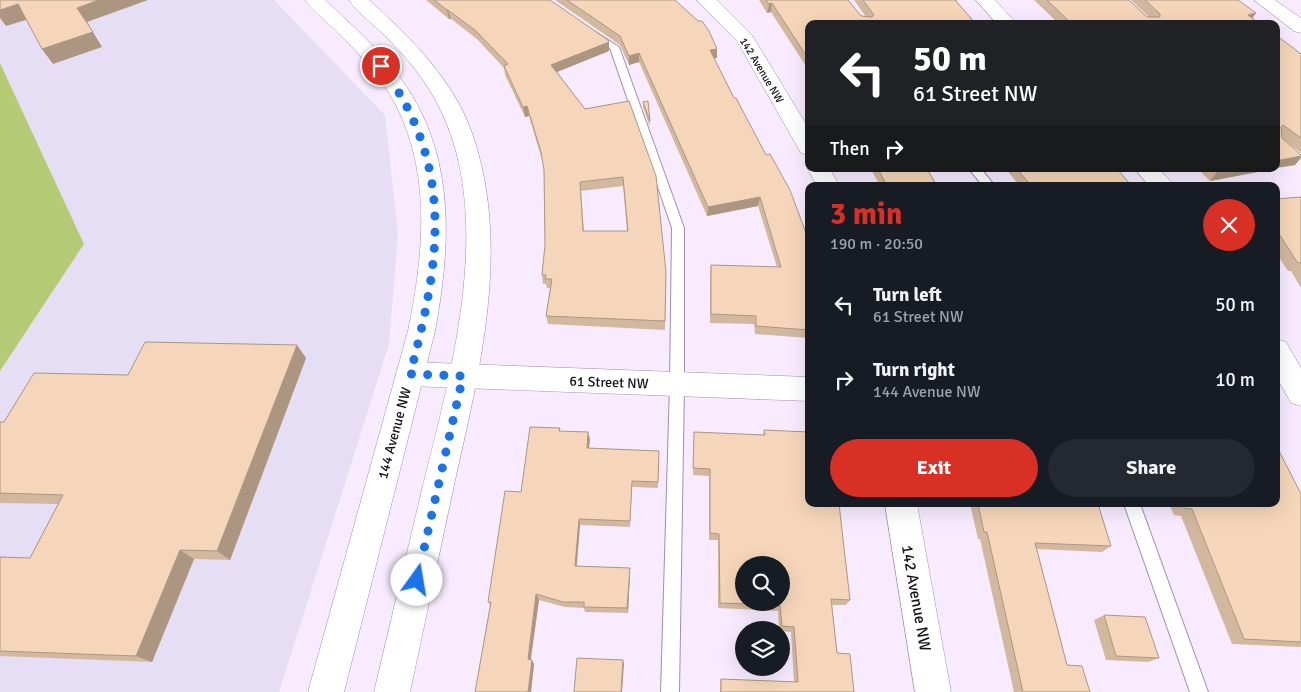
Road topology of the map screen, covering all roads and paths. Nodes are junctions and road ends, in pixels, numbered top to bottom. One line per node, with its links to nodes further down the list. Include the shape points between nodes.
1 (314, 0): 15 (street, 144 Avenue NW, via 391,80 412,116 427,160 433,194 435,260)
2 (358, 0): 16 (street, via 410,49 432,78 449,105 465,149 475,188 478,262 475,304)
3 (706, 0): 9 (street, 142 Avenue NW, via 745,39)
4 (985, 0): 6 (street)
5 (1263, 0): 8 (street)
6 (1004, 20)
7 (584, 26): 17 (lane, via 614,47 676,219)
8 (1301, 27)
9 (805, 141)
10 (977, 172): 12 (lane)
11 (1149, 172): 13 (street)
12 (985, 182)
13 (1159, 182)
14 (1280, 357): 19 (street)
15 (410, 374): 16 (street, 61 Street NW); 22 (street, 144 Avenue NW)
16 (463, 376): 17 (street, 61 Street NW); 23 (street)
17 (677, 385): 18 (street, 61 Street NW); 24 (lane)
18 (805, 389)
19 (1301, 394)
20 (902, 507): 25 (street, 142 Avenue NW)
21 (1133, 507): 26 (lane)
22 (326, 692)
23 (392, 692)
24 (670, 692)
25 (933, 692)
26 (1199, 692)

